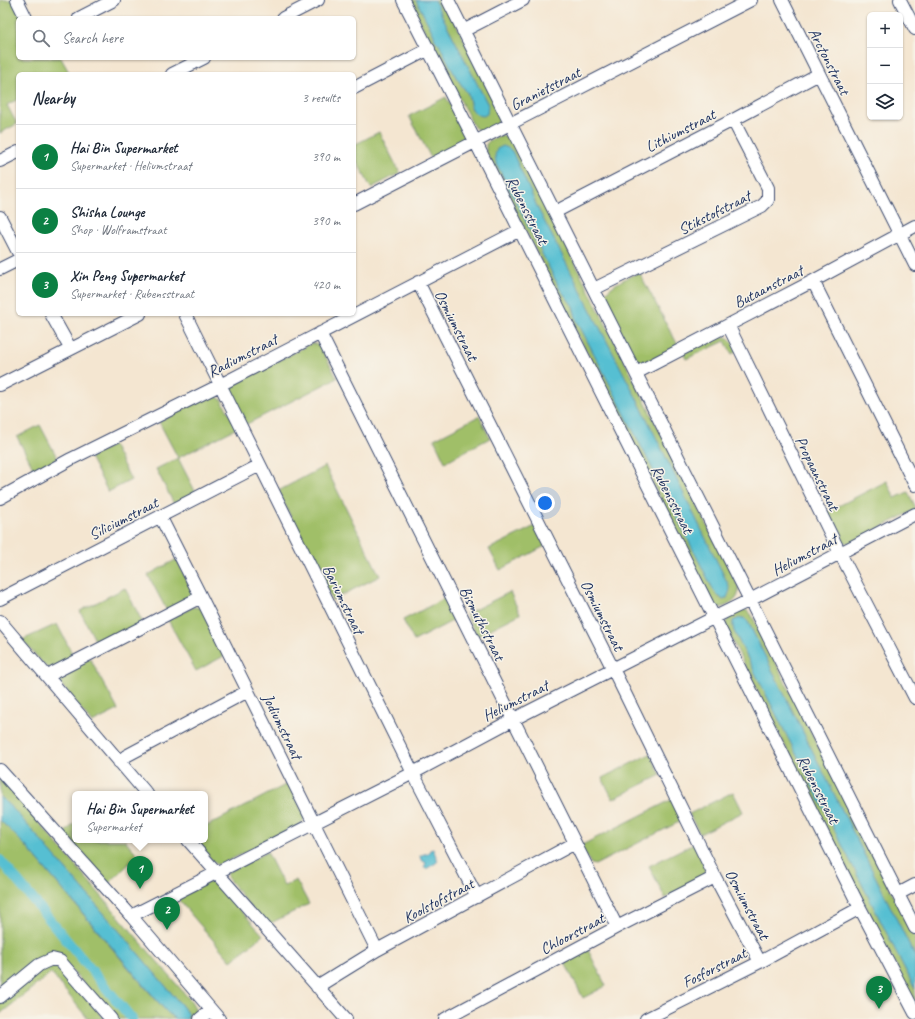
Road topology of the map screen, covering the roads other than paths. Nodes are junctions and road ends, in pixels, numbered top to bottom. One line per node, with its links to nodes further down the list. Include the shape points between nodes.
1 (16, 0): 10 (street)
2 (114, 0): 11 (street)
3 (318, 0): 12 (street)
4 (403, 0): 15 (street, Rubensstraat)
5 (448, 0): 14 (street, Rubensstraat)
6 (524, 0): 14 (street)
7 (751, 0): 21 (street, Granietstraat)
8 (782, 0): 18 (street, Arctonstraat)
9 (900, 0): 13 (street)
10 (25, 16)
11 (83, 16)
12 (287, 16)
13 (915, 29)
14 (463, 30): 21 (street, Rubensstraat)
15 (428, 49): 19 (street); 22 (street, Rubensstraat)
16 (200, 60): 17 (street)
17 (176, 72)
18 (819, 74): 20 (street, Lithiumstraat); 30 (street, Arctonstraat)
19 (356, 87)
20 (733, 120): 26 (street, Lithiumstraat); 37 (street, Stikstofstraat, via 768,188 768,200 762,206)
21 (511, 123): 22 (street, Granietstraat); 26 (street, Rubensstraat)
22 (475, 141): 25 (street, Granietstraat); 29 (street, Rubensstraat)
23 (16, 153): 24 (street)
24 (0, 161)
25 (356, 203)
26 (555, 212): 37 (street, Rubensstraat)
27 (0, 217): 31 (street)
28 (915, 226): 30 (street, Butaanstraat)
29 (520, 230): 36 (street, Radiumstraat); 58 (street, Rubensstraat)
30 (899, 234): 33 (street, Arctonstraat); 35 (street, Butaanstraat)
31 (16, 248)
32 (16, 261): 34 (street)
33 (915, 265)
34 (0, 269)
35 (813, 281): 43 (street, Butaanstraat); 50 (street)
36 (418, 282): 38 (street, Radiumstraat); 60 (street, Osmiumstraat)
37 (594, 289): 46 (street, Rubensstraat)
38 (356, 315)
39 (52, 316): 45 (street)
40 (136, 316): 45 (street)
41 (186, 316): 48 (street, Bariumstraat)
42 (354, 316): 44 (street, Radiumstraat)
43 (728, 325): 46 (street, Butaanstraat); 54 (street, Propaanstraat)
44 (320, 334): 48 (street, Radiumstraat); 64 (street, Bismuthstraat)
45 (70, 348): 47 (street)
46 (636, 373): 57 (street, Rubensstraat)
47 (0, 385)
48 (220, 385): 49 (street, Bariumstraat); 51 (street, Radiumstraat, via 71,459)
49 (260, 465): 53 (street, Siliciumstraat); 67 (street, Bariumstraat)
50 (915, 485)
51 (0, 498)
52 (915, 514): 54 (street, Heliumstraat)
53 (160, 516): 55 (street, Jodiumstraat); 56 (street, Siliciumstraat)
54 (840, 553): 57 (street, Heliumstraat); 63 (street, Propaanstraat)
55 (201, 597): 61 (street); 62 (street, Jodiumstraat)
56 (0, 599)
57 (750, 600): 58 (street, Heliumstraat); 75 (street, Rubensstraat)
58 (715, 617): 60 (street, Heliumstraat); 77 (street, Rubensstraat)
59 (0, 621): 61 (street)
60 (613, 669): 64 (street, Heliumstraat); 73 (street, Osmiumstraat)
61 (48, 677): 65 (street)
62 (248, 691): 65 (street); 69 (street, Jodiumstraat)
63 (915, 698)
64 (514, 719): 67 (street, Heliumstraat); 71 (street, Bismuthstraat)
65 (119, 762): 68 (street)
66 (0, 770): 78 (street)
67 (413, 773): 69 (street, Heliumstraat); 76 (street, Bariumstraat)
68 (144, 791)
69 (313, 823): 72 (street, Heliumstraat); 81 (street, Jodiumstraat)
70 (191, 843): 72 (street)
71 (575, 843): 76 (street, Koolstofstraat); 79 (street, Bismuthstraat)
72 (217, 872): 78 (street, Heliumstraat); 83 (street)
73 (715, 877): 79 (street, Chloorstraat); 82 (street, Osmiumstraat)
74 (915, 885): 75 (street)
75 (898, 894): 80 (street, Rubensstraat)
76 (478, 897): 81 (street, Koolstofstraat)
77 (860, 908): 82 (street, Fosforstraat); 85 (street, Rubensstraat)
78 (132, 917): 86 (street)
79 (617, 927): 90 (street, Chloorstraat)
80 (915, 928)
81 (377, 950): 83 (street, Koolstofstraat)
82 (760, 962): 91 (street, Fosforstraat)
83 (318, 987): 89 (street)
84 (0, 997): 87 (street, via 39,965 52,959 66,968)
85 (915, 1013)
86 (215, 1015): 88 (street)
87 (111, 1019)
88 (200, 1019)
89 (346, 1019)
90 (445, 1019)
91 (646, 1019)

